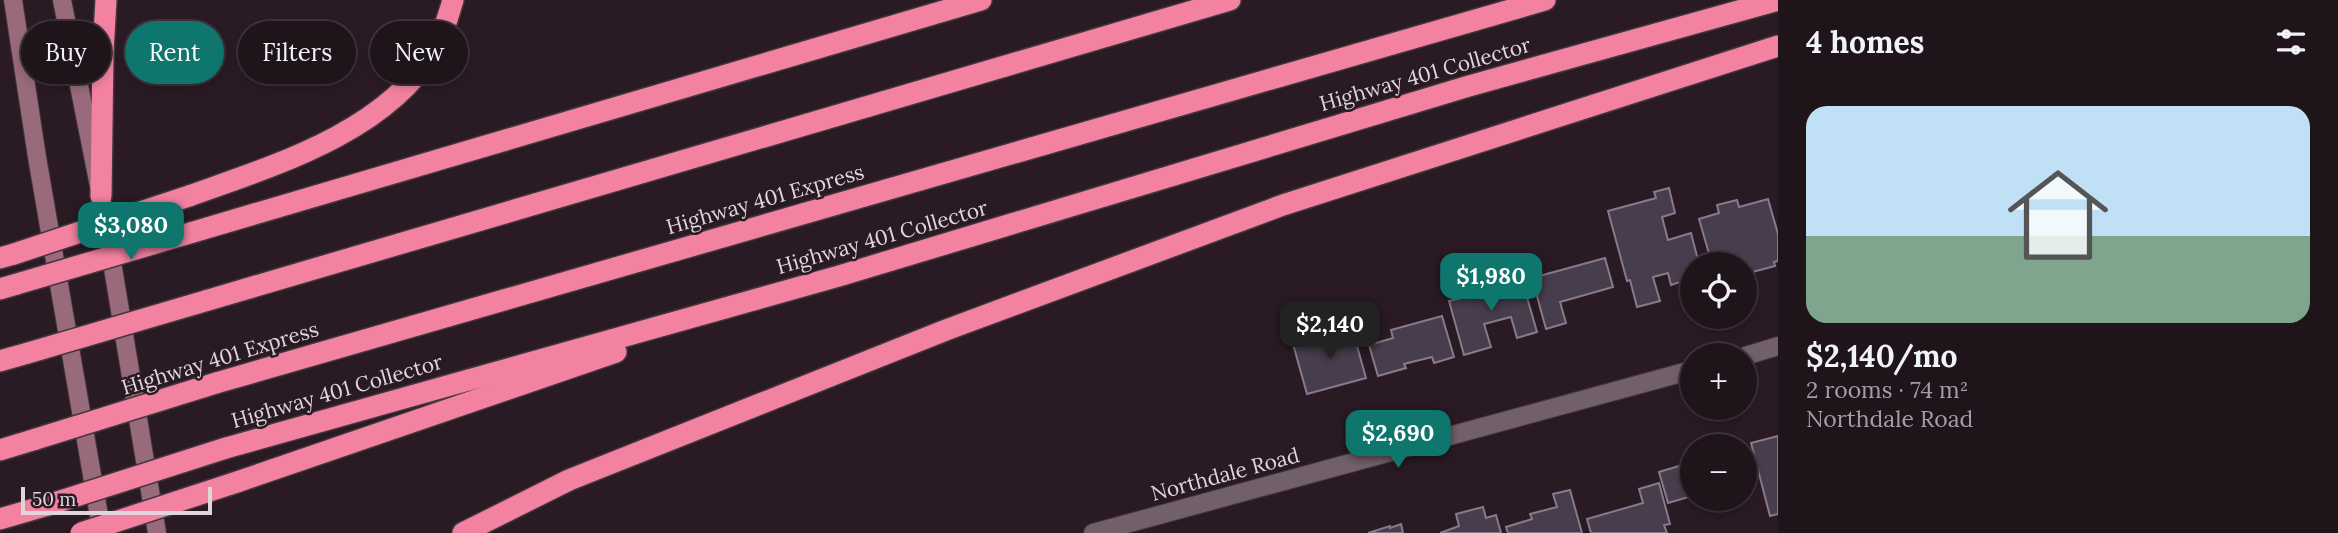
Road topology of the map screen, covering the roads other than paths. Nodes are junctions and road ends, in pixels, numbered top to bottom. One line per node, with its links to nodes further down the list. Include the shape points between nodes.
1 (13, 0): 21 (main road)
2 (61, 0): 10 (main road)
3 (106, 0): 10 (highway)
4 (453, 0): 11 (highway, bridge, via 435,49 420,71 403,91 363,121 322,143 190,197)
5 (981, 0): 13 (highway, bridge)
6 (1230, 0): 16 (highway, bridge)
7 (1545, 0): 18 (highway, Highway 401 Express, bridge, via 216,383)
8 (1778, 0): 12 (highway, Highway 401 Collector, via 1469,86)
9 (1778, 46): 23 (highway, via 1283,205 946,330 569,480)
10 (101, 197): 22 (main road)
11 (7, 256)
12 (839, 276): 19 (highway, Highway 401 Collector, bridge, via 226,448); 20 (highway, bridge)
13 (9, 287)
14 (1778, 346): 15 (street)
15 (1757, 352)
16 (0, 361)
17 (1680, 373): 24 (street, Northdale Road)
18 (0, 450)
19 (0, 519)
20 (81, 533)
21 (102, 533)
22 (157, 533)
23 (463, 533)
24 (1093, 533)

